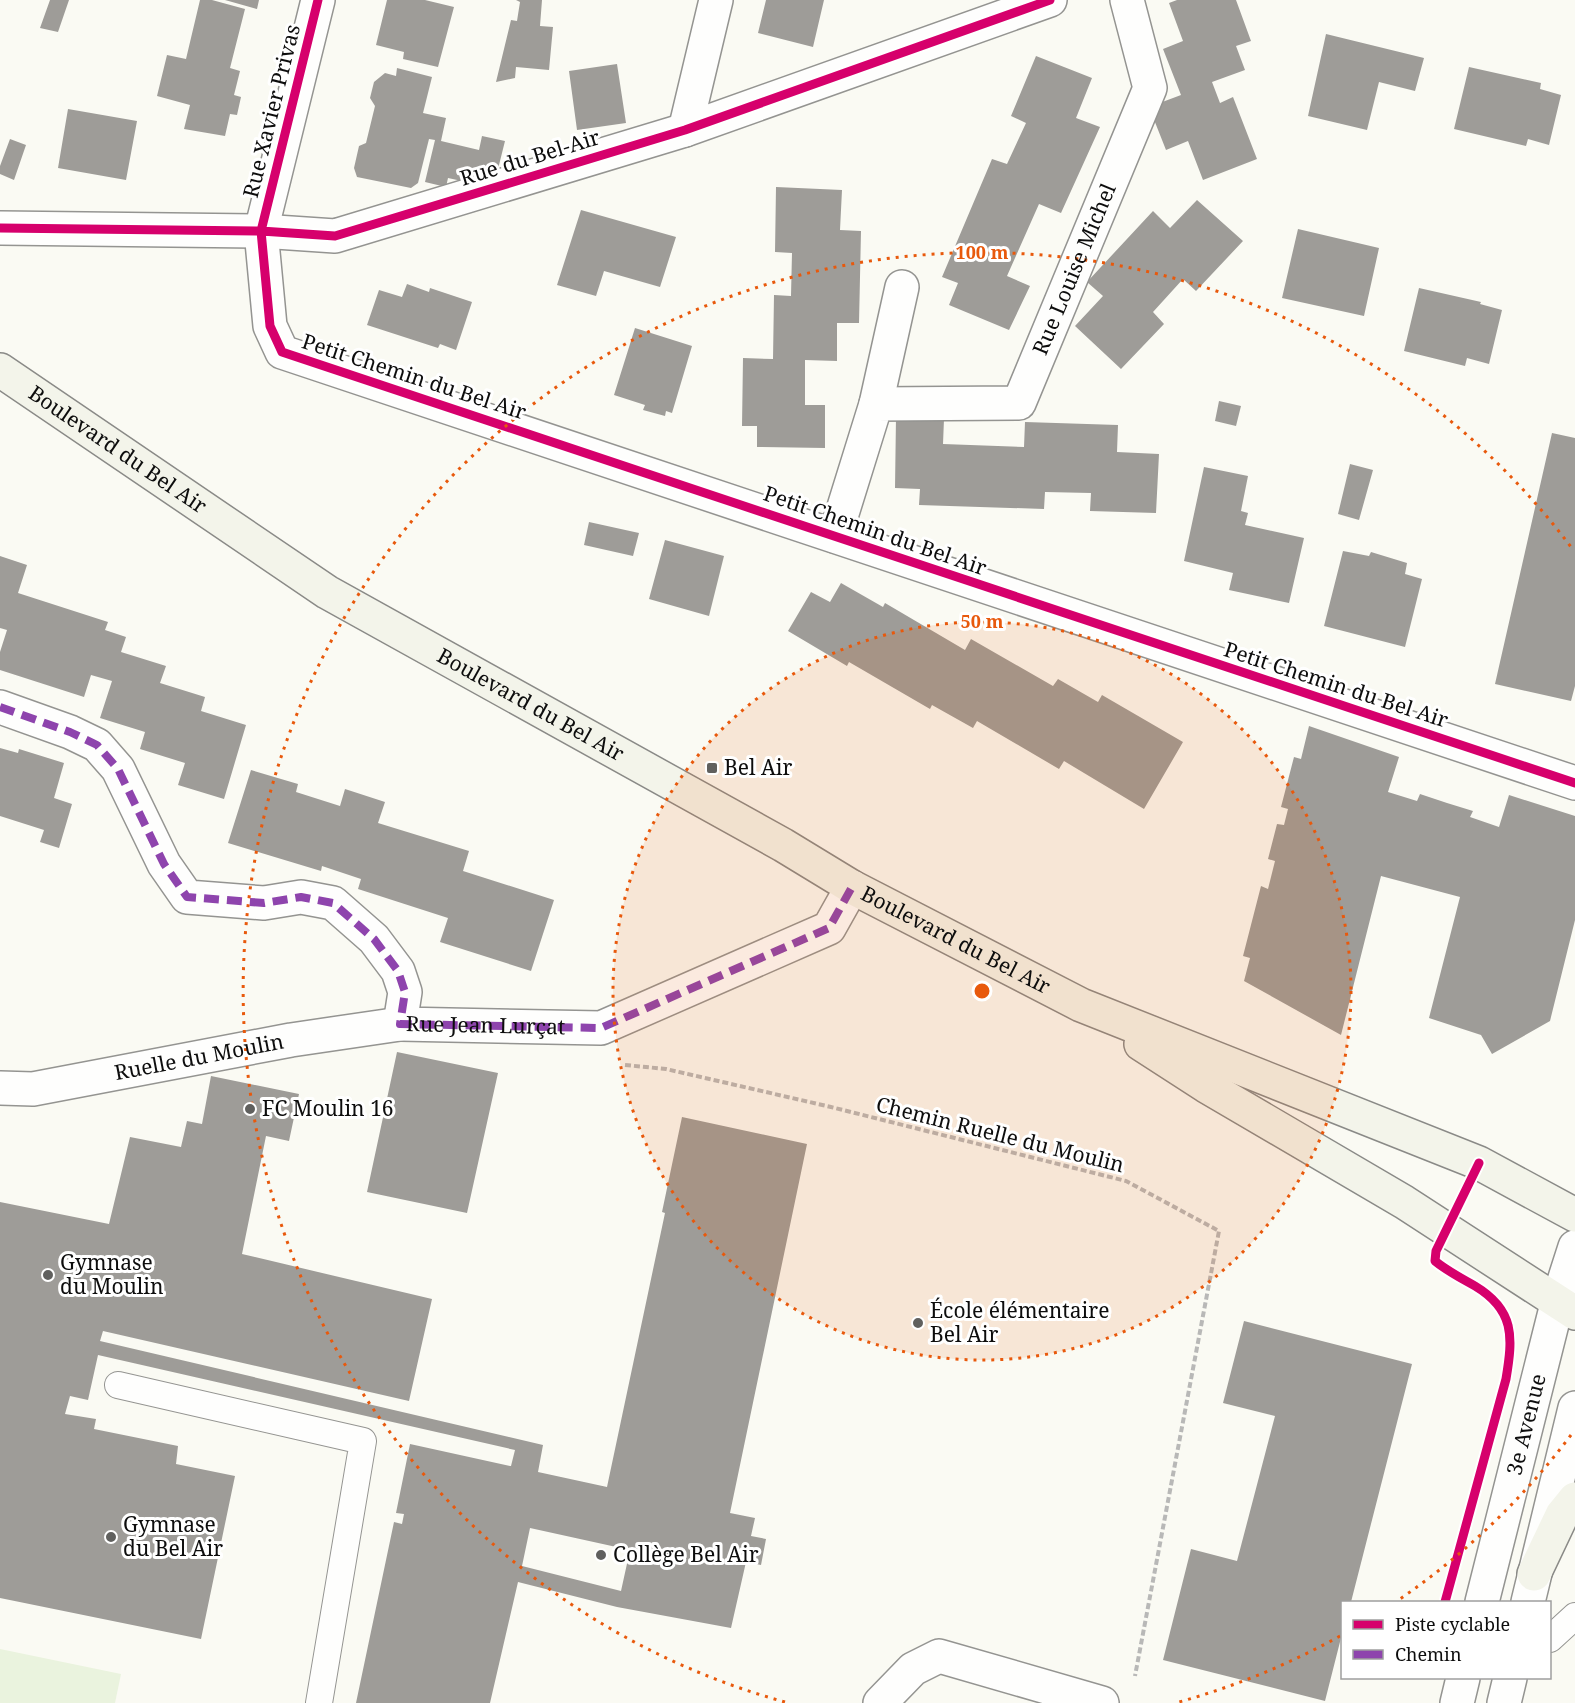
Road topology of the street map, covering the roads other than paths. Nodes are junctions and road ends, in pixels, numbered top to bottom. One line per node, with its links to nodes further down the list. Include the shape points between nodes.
1 (318, 0): 7 (street, Rue Xavier Privas)
2 (716, 0): 5 (street)
3 (1050, 0): 5 (street, Rue du Bel-Air)
4 (1128, 0): 10 (street, Rue Louise Michel, via 1150,88 1019,403)
5 (685, 130): 7 (street, Rue du Bel-Air, via 335,236)
6 (0, 228): 7 (street, Rue du Bel-Air)
7 (261, 231): 11 (street, Petit Chemin du Bel Air, via 270,326 282,352)
8 (902, 287): 10 (street)
9 (0, 370): 14 (main road, Boulevard du Bel Air, via 327,592)
10 (876, 404): 11 (street)
11 (835, 536): 13 (street, Petit Chemin du Bel Air)
12 (0, 707): 16 (street, Rue Jean Lurçat, via 97,745 118,769 164,864 187,897 264,903 301,897 333,903 374,939 398,971 405,992)
13 (1575, 783)
14 (852, 887): 15 (main road, Boulevard du Bel Air); 16 (street, Rue Jean Lurçat, via 829,928 601,1028)
15 (1081, 1005): 18 (main road, Boulevard du Bel Air, via 1479,1163); 20 (main road, Boulevard du Bel Air, via 1206,1086 1404,1202)
16 (400, 1024): 17 (street, Ruelle du Moulin, via 291,1040 33,1089)
17 (0, 1088)
18 (1575, 1215)
19 (1575, 1246): 20 (street, 3e Avenue)
20 (1567, 1307): 25 (street, 3e Avenue)
21 (118, 1385): 29 (lane, via 363,1442)
22 (1575, 1408): 24 (street, 3e Avenue)
23 (1575, 1499): 24 (main road, via 1562,1515)
24 (1531, 1588)
25 (1482, 1601)
26 (1575, 1616): 27 (lane)
27 (1551, 1638)
28 (1463, 1679): 32 (street)
29 (318, 1703)
30 (880, 1703): 31 (street, via 913,1669 939,1656)
31 (1102, 1703)
32 (1457, 1703)

